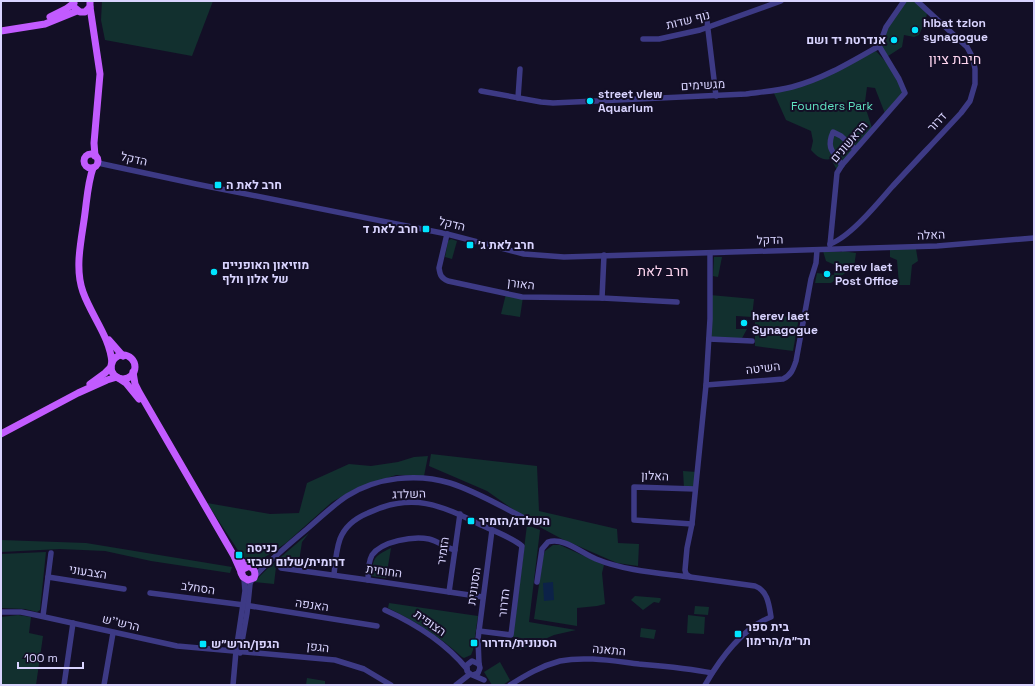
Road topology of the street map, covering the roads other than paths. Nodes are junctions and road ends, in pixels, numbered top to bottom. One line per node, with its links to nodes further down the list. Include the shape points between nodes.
1 (781, 1): 8 (street, נוף שדות)
2 (904, 1): 12 (street, via 886,27)
3 (917, 1): 22 (street, דרור, via 967,47 973,58 975,84 970,101 877,204)
4 (74, 2): 6 (main road, via 75,8); 9 (main road, via 42,21)
5 (91, 3): 6 (main road, via 87,11); 10 (main road)
6 (80, 12): 9 (main road, via 45,24); 10 (main road, via 89,21)
7 (706, 14): 8 (street)
8 (708, 28): 11 (street, נוף שדות, via 673,36); 15 (street)
9 (1, 30)
10 (94, 32): 18 (main road, via 100,84)
11 (643, 39)
12 (879, 46): 15 (street, מגשימים, via 817,78 793,86); 17 (street, הראשונים, via 906,93)
13 (520, 69): 16 (street)
14 (481, 90): 16 (street, מגשימים)
15 (716, 96): 16 (street, מגשימים, via 564,103)
16 (518, 98)
17 (855, 149): 19 (street, הראשונים); 19 (street, via 833,132 830,148)
18 (93, 162): 20 (street, הדקל); 28 (main road, via 80,257 80,281 87,302)
19 (842, 165): 22 (street, הראשונים, via 837,173)
20 (447, 234): 25 (street, הדקל, via 524,254 564,257); 26 (street, האורן, via 439,268 440,274 448,281 522,297)
21 (1034, 238): 22 (street, האלה, via 937,246)
22 (830, 246): 23 (street, הדקל)
23 (816, 250): 24 (street, הדקל); 35 (street, השיטה, via 816,263 796,361 789,376)
24 (710, 253): 25 (street, הדקל); 29 (street)
25 (604, 255): 26 (street)
26 (602, 298): 27 (street, האורן)
27 (677, 302)
28 (105, 335): 31 (main road); 32 (main road)
29 (709, 339): 30 (street); 35 (street)
30 (752, 341)
31 (123, 356): 32 (main road, via 116,357); 33 (main road, via 133,361)
32 (111, 365): 34 (main road); 36 (main road, via 105,373)
33 (133, 372): 34 (main road, via 128,378); 37 (main road, via 137,388)
34 (118, 378): 36 (main road); 37 (main road, via 129,386)
35 (706, 385): 39 (street)
36 (78, 393): 38 (main road)
37 (151, 415): 47 (main road)
38 (1, 434)
39 (695, 489): 42 (street); 42 (street, האלון, via 634,487 634,520)
40 (460, 514): 43 (street, השלדג); 45 (street, הזמיר); 51 (street, השלדג, via 439,506 413,502 393,504 368,513 353,521 343,532 338,546)
41 (522, 517): 48 (street, via 450,483 424,478 394,479 347,496)
42 (692, 524): 55 (street, via 685,566 686,574)
43 (492, 530): 44 (street, השלדג); 61 (street, הסנונית)
44 (520, 543): 68 (street, הדרור, via 522,548 511,635)
45 (455, 550): 56 (street, via 422,538 397,541 373,554); 59 (street, הזמיר)
46 (50, 553): 53 (street)
47 (234, 556): 49 (main road); 52 (main road)
48 (272, 559): 49 (street); 54 (street)
49 (251, 567): 52 (main road, via 243,569); 54 (main road, via 255,572)
50 (281, 568): 51 (street, החוחית)
51 (334, 575): 56 (street, החוחית)
52 (243, 576): 54 (main road, via 248,580); 62 (street)
53 (48, 577): 58 (street, הצבעוני); 65 (street)
54 (253, 577): 62 (street)
55 (690, 578): 57 (street, via 606,563 556,540 548,542 542,550); 76 (street, via 755,586 760,588 767,598 771,617 758,623 742,636)
56 (368, 580): 59 (street, החוחית)
57 (538, 582)
58 (124, 589)
59 (449, 592): 61 (street, החוחית)
60 (150, 593): 62 (street, הסחלב)
61 (483, 597): 68 (street, הסנונית)
62 (246, 606): 67 (street, האנפה); 71 (street)
63 (385, 610): 72 (street, הצופית, via 425,631)
64 (1, 612): 65 (street, הרש''ש)
65 (43, 616): 66 (street, הרש''ש)
66 (73, 623): 69 (street, הרש''ש); 78 (street)
67 (377, 626)
68 (479, 631): 70 (street, הסנונית)
69 (113, 633): 71 (street, הרש''ש, via 177,646); 79 (street)
70 (477, 645): 73 (street, הסנונית, via 476,653); 74 (street, הסנונית)
71 (238, 651): 80 (street); 81 (street, הגפן, via 335,660 364,669)
72 (459, 660): 73 (street, הצופית); 75 (street, הצופית)
73 (470, 662): 74 (street, הצופית, via 475,661); 75 (street, הסנונית)
74 (479, 666): 75 (street, via 478,672); 77 (street, הסנונית)
75 (470, 673): 77 (street); 82 (street)
76 (712, 673): 83 (street, התאנה, via 576,659 547,665); 84 (street)
77 (486, 683)
78 (64, 685)
79 (104, 685)
80 (233, 685)
81 (391, 685)
82 (456, 685)
83 (510, 685)
84 (704, 685)

